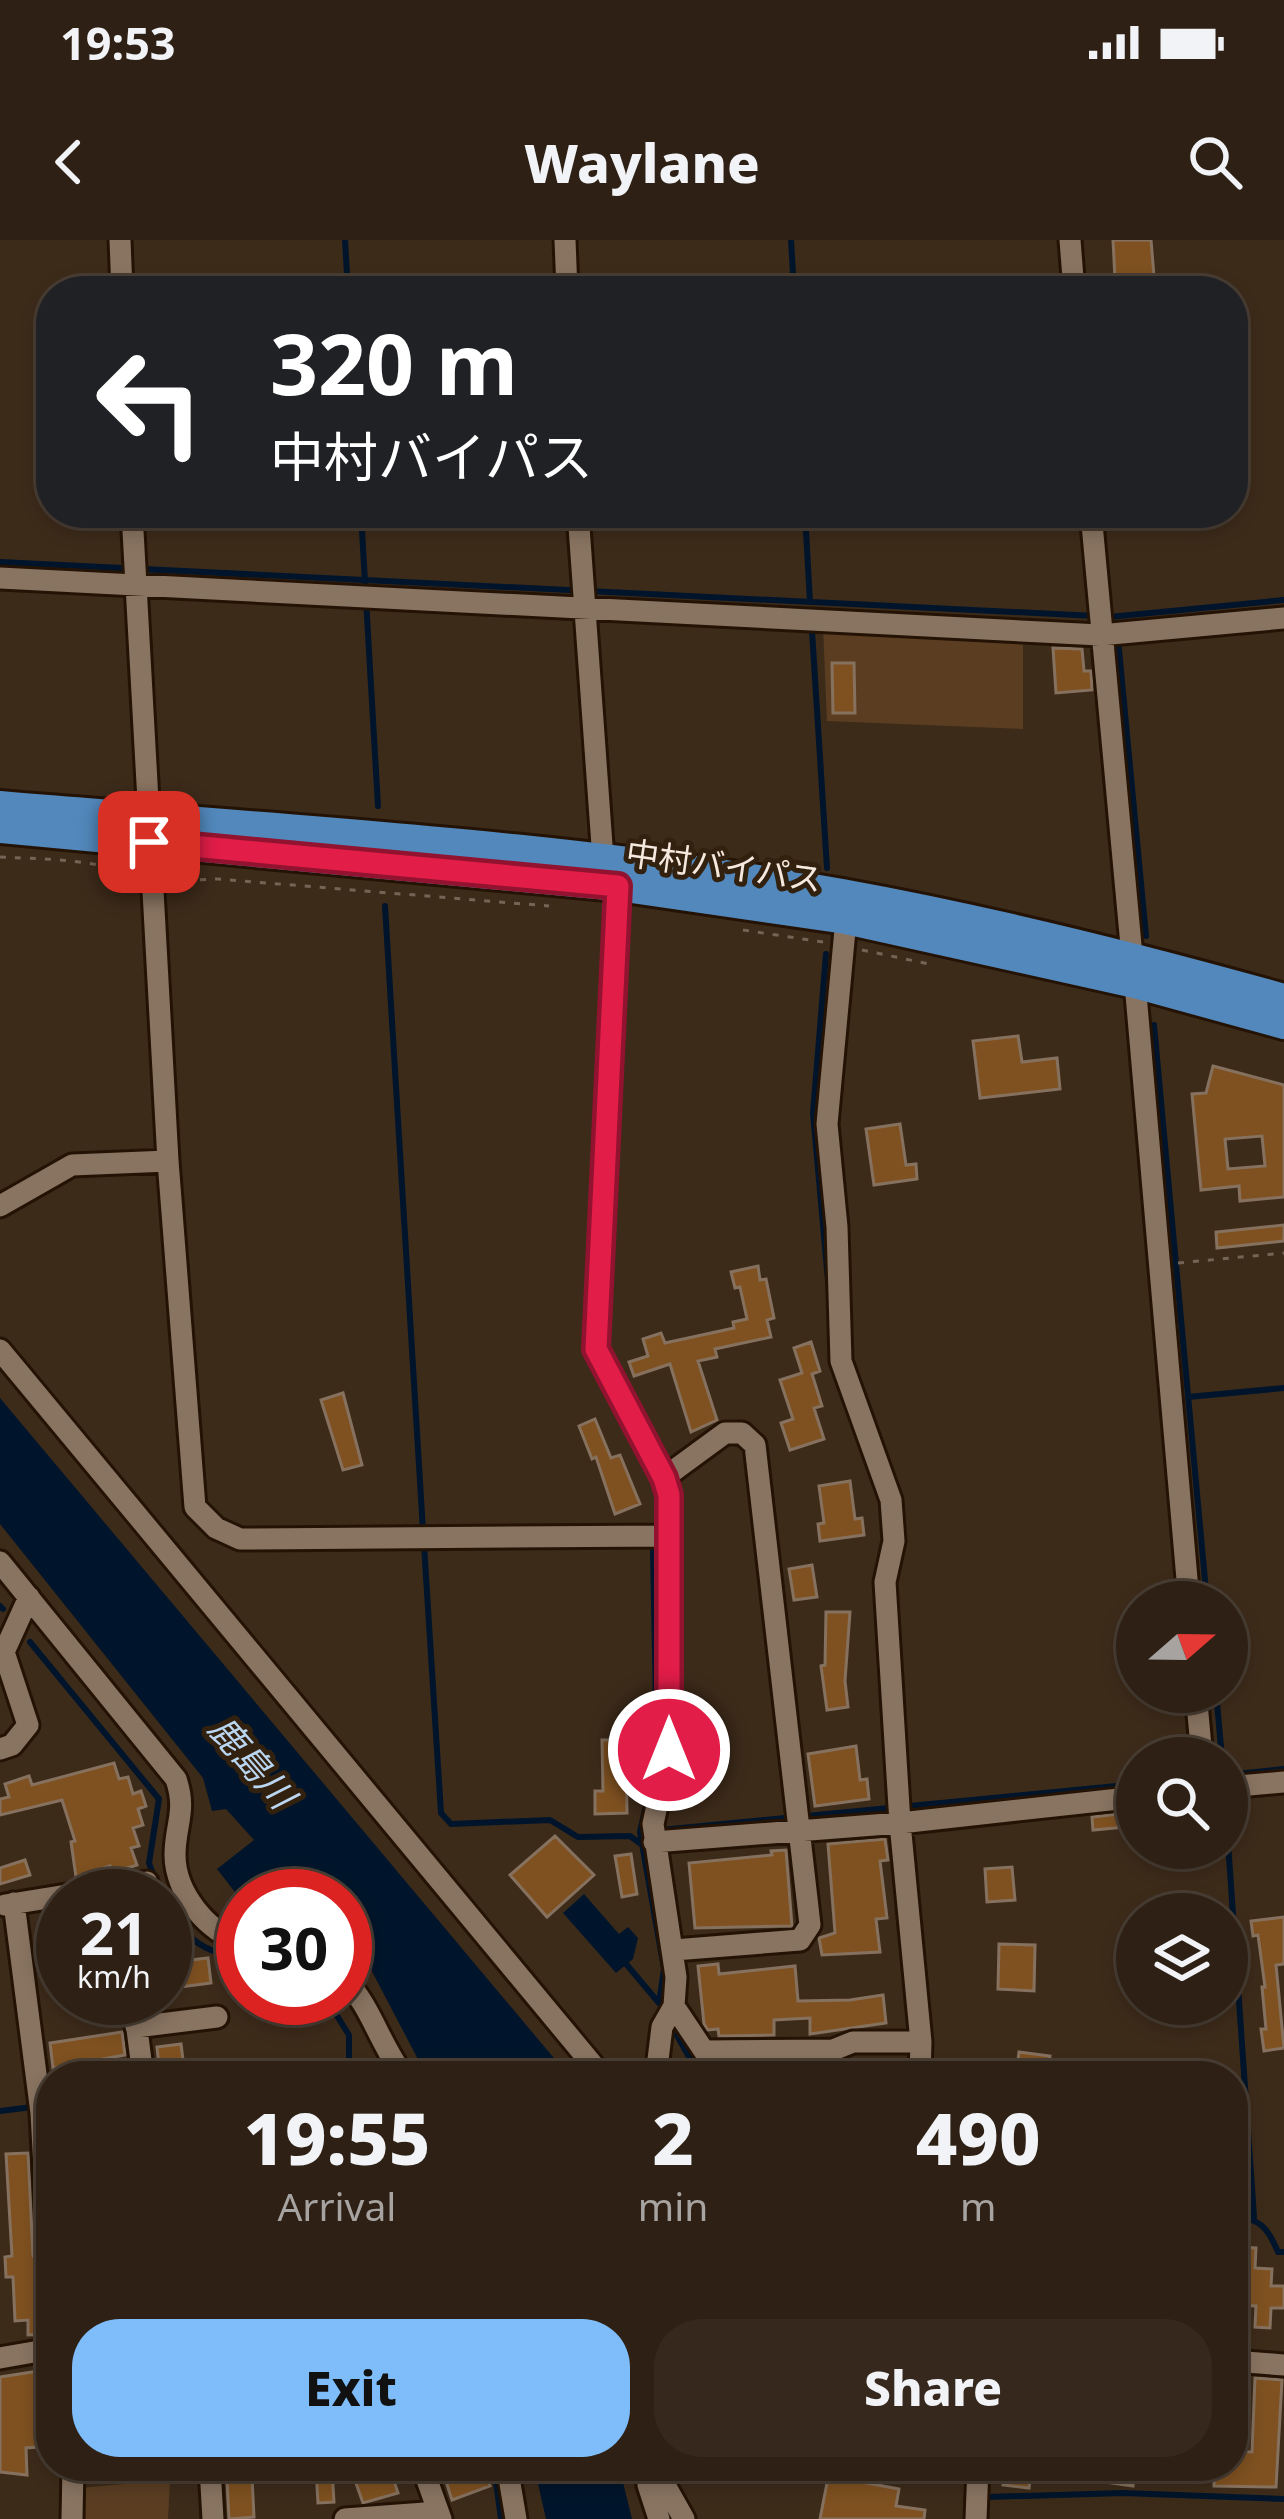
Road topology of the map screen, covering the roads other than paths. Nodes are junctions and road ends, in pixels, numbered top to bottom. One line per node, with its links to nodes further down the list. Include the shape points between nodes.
1 (120, 240): 4 (street)
2 (565, 240): 5 (street)
3 (1070, 240): 6 (street)
4 (121, 276)
5 (566, 276)
6 (1073, 276)
7 (133, 528): 11 (street)
8 (579, 528): 12 (street)
9 (1092, 528): 14 (street)
10 (0, 578): 11 (street)
11 (136, 586): 12 (street); 17 (street)
12 (583, 607): 14 (street); 18 (street)
13 (1284, 618): 14 (street)
14 (1100, 634): 20 (street)
15 (0, 806): 17 (highway, 中村バイパス)
16 (0, 829): 17 (highway, 中村バイパス)
17 (149, 830): 18 (highway, 中村バイパス); 23 (street)
18 (610, 873): 19 (highway, 中村バイパス); 20 (highway, 中村バイパス, via 841,894); 26 (street, via 596,1349)
19 (846, 919): 20 (highway, 中村バイパス); 35 (street, via 826,1124 841,1360 891,1500 885,1582)
20 (1133, 969): 21 (highway, 中村バイパス); 22 (highway, 中村バイパス); 29 (street)
21 (1284, 999)
22 (1284, 1024)
23 (168, 1161): 24 (street, via 72,1166); 27 (street, via 195,1507 225,1535)
24 (0, 1206)
25 (0, 1350): 48 (street)
26 (664, 1478): 27 (street); 36 (street, via 725,1433 742,1433 755,1445)
27 (668, 1536): 37 (street, via 669,1750)
28 (0, 1562): 30 (street)
29 (1187, 1581)
30 (28, 1597): 31 (street, via 4,1652 28,1726); 39 (street, via 176,1779 184,1802 175,1858 184,1888)
31 (0, 1749)
32 (1284, 1782): 33 (street)
33 (1248, 1785)
34 (1116, 1799): 35 (street)
35 (900, 1822): 36 (street); 45 (street)
36 (800, 1830): 37 (street); 40 (street, via 810,1925 800,1940)
37 (654, 1833): 40 (street)
38 (7, 1904): 51 (street)
39 (216, 1931)
40 (674, 1950): 41 (street)
41 (674, 2006): 45 (street, via 704,2051); 49 (street)
42 (216, 2017): 44 (street)
43 (372, 2025): 47 (street)
44 (136, 2027): 46 (street)
45 (921, 2042): 50 (street)
46 (141, 2061)
47 (392, 2061)
48 (590, 2061)
49 (658, 2061)
50 (920, 2061)
51 (36, 2064)
52 (36, 2352): 53 (street)
53 (0, 2358)
54 (1248, 2362): 55 (street)
55 (1284, 2365)
56 (73, 2481): 64 (street)
57 (211, 2481): 65 (street)
58 (427, 2481): 63 (street)
59 (511, 2481): 67 (street)
60 (648, 2481): 68 (street)
61 (977, 2481): 70 (street)
62 (666, 2487): 69 (street)
63 (440, 2516): 66 (street)
64 (72, 2519)
65 (213, 2519)
66 (345, 2519)
67 (517, 2519)
68 (659, 2519)
69 (684, 2519)
70 (976, 2519)

